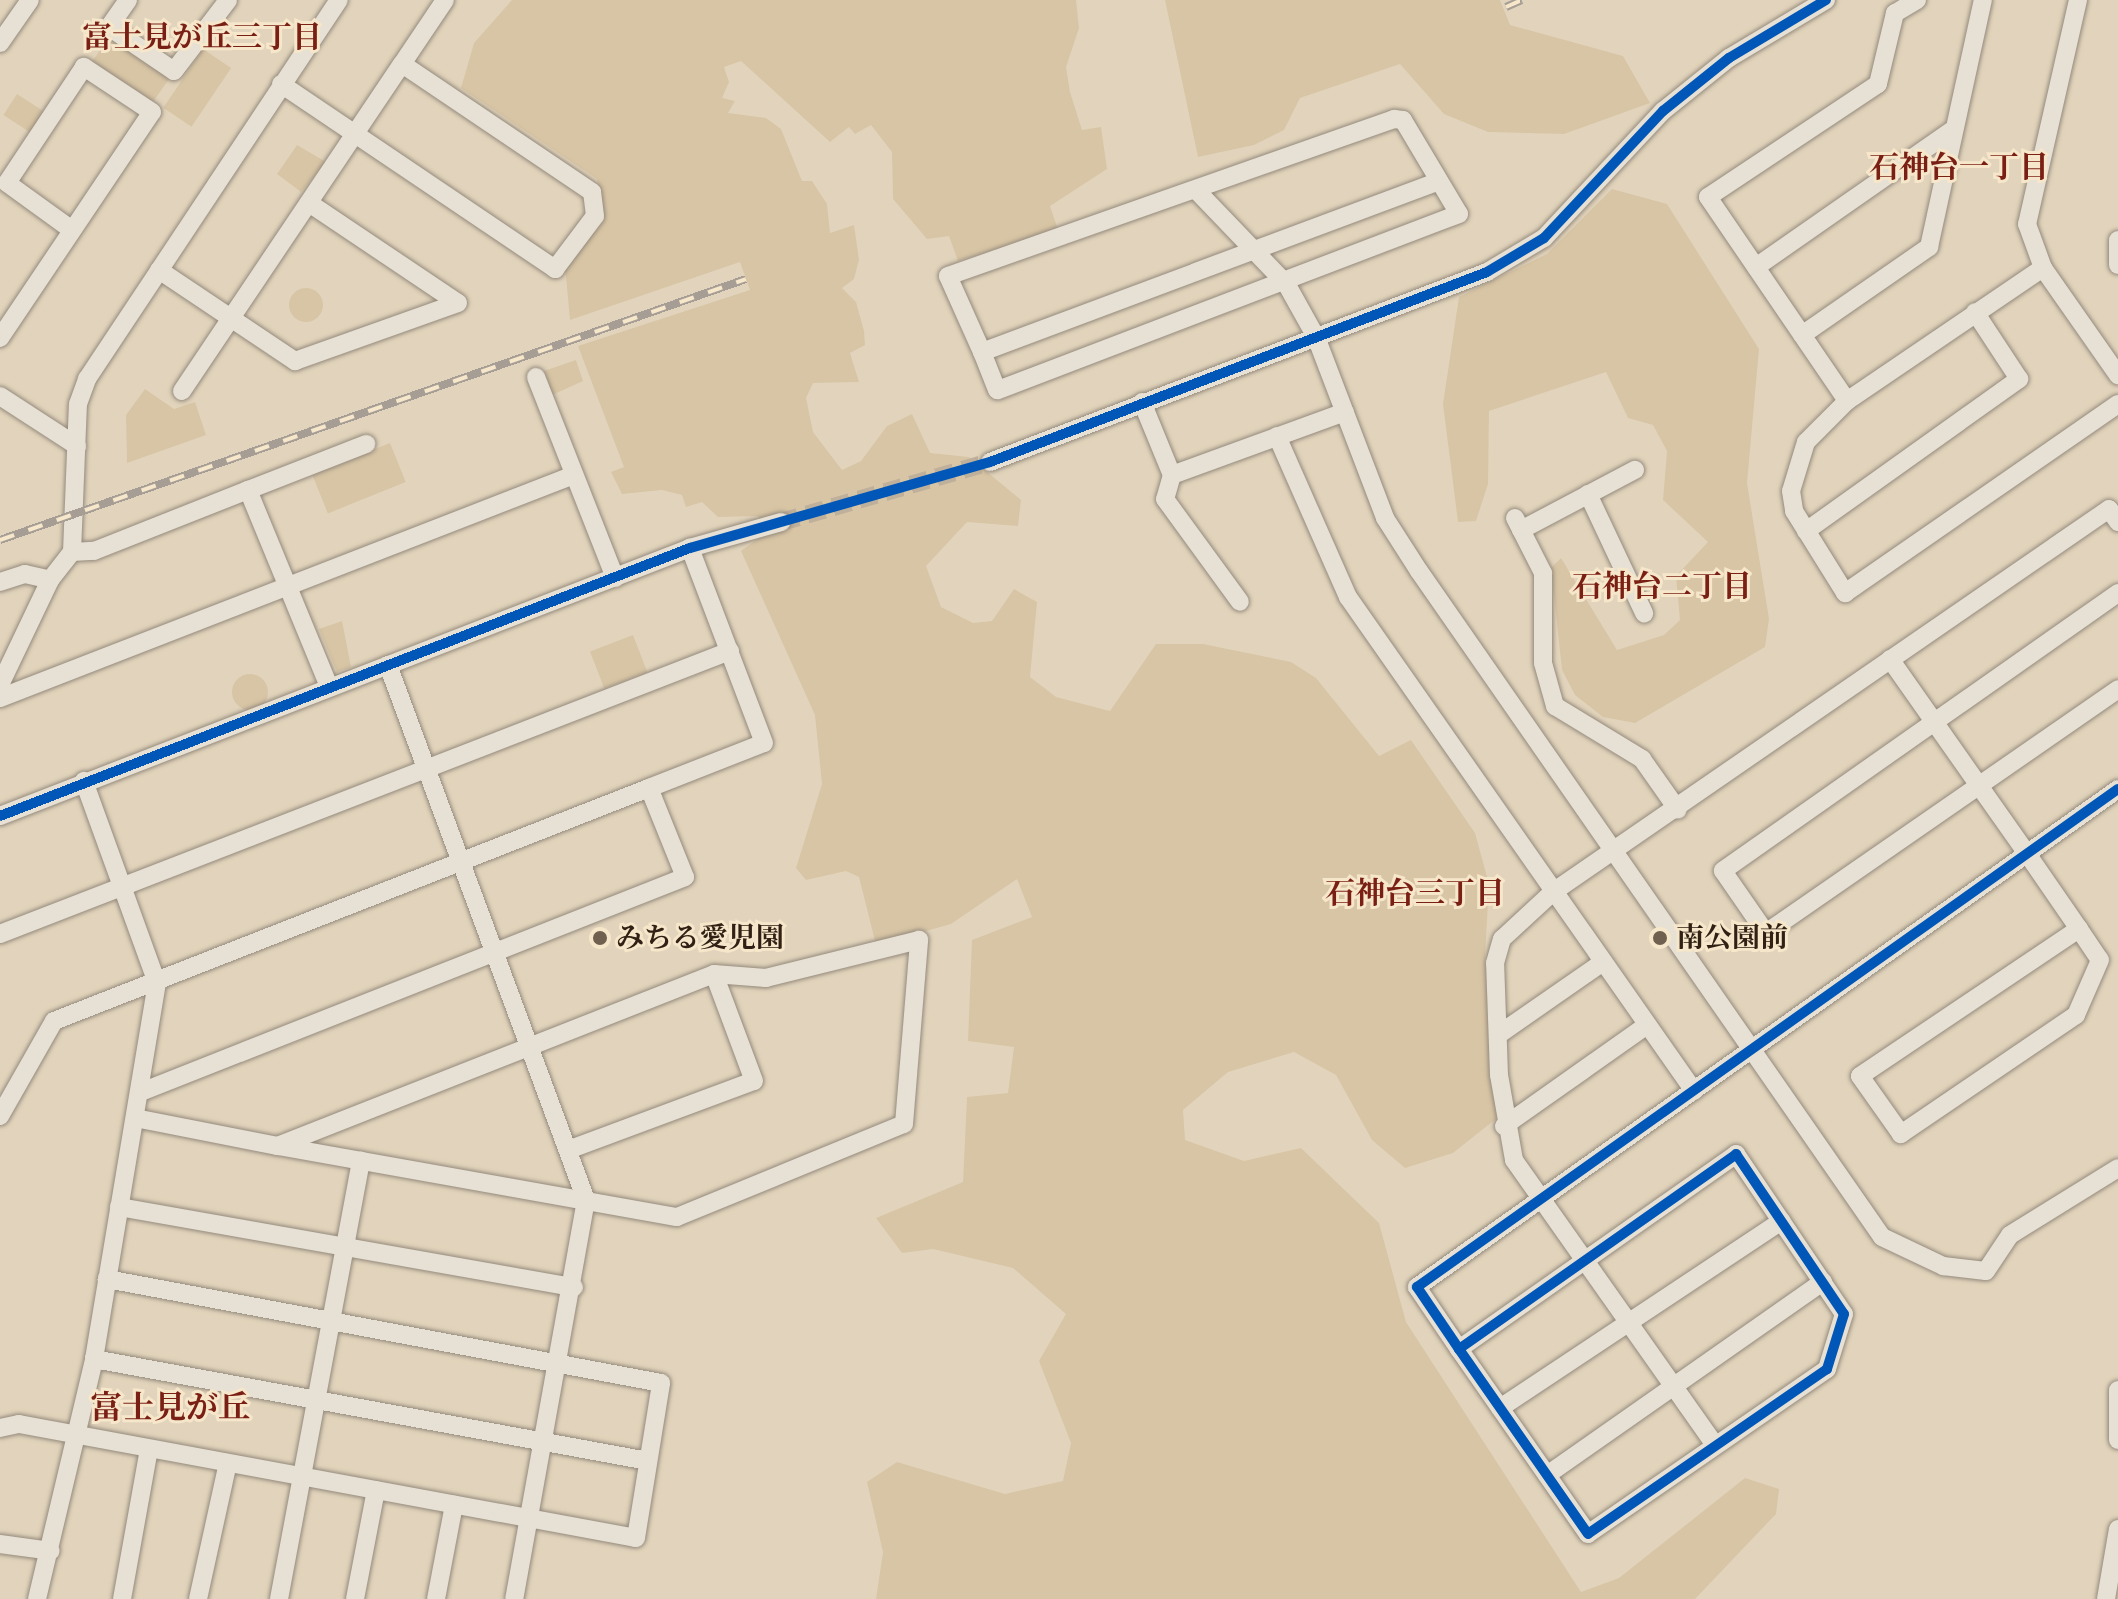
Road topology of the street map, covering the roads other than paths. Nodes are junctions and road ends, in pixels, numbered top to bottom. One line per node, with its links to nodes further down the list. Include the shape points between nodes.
1 (30, 0): 10 (street)
2 (128, 0): 3 (street, via 109,27 174,71)
3 (228, 0)
4 (339, 0): 12 (street)
5 (445, 0): 11 (street)
6 (1826, 0): 29 (street, via 1729,58 1663,111 1544,238 1487,272)
7 (1917, 0): 22 (street, via 1895,13 1878,84 1708,197)
8 (1983, 0): 13 (street)
9 (2078, 0): 23 (street, via 2027,224)
10 (0, 43)
11 (402, 64): 14 (street); 14 (street, via 592,192 595,216 555,269)
12 (281, 84): 14 (street); 24 (street)
13 (1951, 131): 22 (street); 28 (street, via 1929,247)
14 (355, 133): 17 (street)
15 (1439, 181): 16 (street, via 1403,120 1394,119); 20 (street); 25 (street, via 1459,214)
16 (1197, 191): 20 (street); 31 (street, via 948,276)
17 (309, 203): 27 (street); 27 (street, via 458,303 295,361)
18 (72, 230): 18 (street, via 7,183 84,67 152,112); 30 (street)
19 (2118, 240): 21 (street)
20 (1257, 253): 25 (street); 31 (street)
21 (2118, 265)
22 (1756, 267): 28 (street)
23 (2043, 268): 26 (street); 32 (street)
24 (159, 270): 27 (street); 42 (street, via 87,379)
25 (1287, 285): 29 (street); 31 (street, via 997,390)
26 (1975, 312): 36 (street); 51 (street, via 2019,379)
27 (231, 320): 34 (street)
28 (1802, 335): 36 (street)
29 (1316, 337): 37 (street); 39 (street)
30 (0, 338)
31 (982, 352)
32 (2118, 375)
33 (536, 377): 45 (street)
34 (182, 391)
35 (0, 396): 42 (street)
36 (1847, 401): 51 (street, via 1820,422 1792,468 1794,511)
37 (1142, 402): 43 (street); 46 (street)
38 (2118, 404): 51 (street, via 1845,593)
39 (1345, 412): 40 (street); 76 (street, via 1385,518)
40 (1277, 436): 46 (street); 80 (street, via 1348,597)
41 (366, 444): 47 (street)
42 (77, 446): 53 (street)
43 (990, 462)
44 (1635, 470): 48 (street)
45 (574, 475): 54 (street); 57 (street)
46 (1172, 475): 59 (street, via 1165,499)
47 (248, 490): 53 (street, via 94,551); 57 (street)
48 (1588, 494): 60 (street); 74 (street, via 1518,524 1543,573 1543,663 1555,706 1642,759)
49 (781, 522): 52 (street)
50 (2118, 522): 62 (street, via 2109,509)
51 (1806, 531)
52 (690, 548): 54 (street); 61 (street)
53 (72, 552): 55 (street)
54 (615, 578): 63 (street)
55 (50, 580): 56 (street, via 25,574); 64 (street)
56 (0, 582)
57 (287, 585): 65 (street); 67 (street)
58 (2118, 593): 68 (street)
59 (1240, 602)
60 (1644, 613)
61 (730, 651): 69 (street); 72 (street, via 764,743)
62 (1890, 659): 68 (street); 74 (street)
63 (388, 665): 65 (street); 69 (street)
64 (0, 685)
65 (329, 687): 70 (street)
66 (2118, 689): 71 (street)
67 (0, 698)
68 (1936, 724): 71 (street); 71 (street, via 1723,871 1740,896 1766,933)
69 (425, 765): 78 (street); 79 (street)
70 (84, 781): 75 (street); 79 (street)
71 (1980, 787): 77 (street)
72 (649, 788): 78 (street); 83 (street, via 685,877)
73 (2118, 789): 77 (street)
74 (1678, 810): 76 (street)
75 (0, 816)
76 (1615, 854): 80 (street); 90 (street)
77 (2028, 855): 81 (street); 90 (street)
78 (463, 863): 83 (street); 86 (street)
79 (123, 885): 82 (street); 86 (street)
80 (1553, 892): 84 (street); 88 (street, via 1502,939 1495,963)
81 (2079, 929): 81 (street, via 1860,1076 1901,1134 2076,1015 2100,960)
82 (0, 934)
83 (498, 953): 89 (street); 92 (street)
84 (1603, 962): 87 (street); 88 (street)
85 (714, 974): 89 (street); 97 (street, via 754,1081); 101 (street, via 766,978 919,940 904,1124 677,1217)
86 (157, 983): 92 (street); 93 (street, via 54,1021)
87 (1646, 1026): 91 (street); 95 (street)
88 (1498, 1035): 95 (street)
89 (529, 1047): 96 (street); 97 (street)
90 (1751, 1052): 91 (street); 99 (street, via 1882,1237 1943,1266 1986,1271 2010,1235)
91 (1694, 1091): 100 (street)
92 (141, 1092): 94 (street)
93 (0, 1116)
94 (135, 1118): 96 (street); 102 (street)
95 (1504, 1126): 100 (street, via 1514,1160)
96 (278, 1146): 98 (street)
97 (568, 1150): 101 (street)
98 (361, 1161): 101 (street); 104 (street)
99 (2118, 1168)
100 (1541, 1198): 105 (street); 111 (street, via 1417,1287)
101 (586, 1200): 108 (street)
102 (119, 1207): 104 (street); 106 (street)
103 (1781, 1221): 105 (street, via 1736,1154); 107 (street); 110 (street)
104 (345, 1247): 108 (street); 109 (street)
105 (1585, 1260): 110 (street); 111 (street)
106 (107, 1279): 109 (street); 112 (street)
107 (1823, 1282): 114 (street); 122 (street, via 1844,1314 1827,1369)
108 (574, 1287): 113 (street)
109 (331, 1321): 113 (street); 116 (street)
110 (1629, 1321): 114 (street); 117 (street)
111 (1459, 1349): 117 (street)
112 (94, 1359): 116 (street); 119 (street)
113 (559, 1363): 121 (street); 124 (street, via 661,1383)
114 (1674, 1385): 122 (street); 126 (street)
115 (2118, 1390): 120 (street)
116 (316, 1399): 121 (street); 127 (street)
117 (1500, 1408): 126 (street)
118 (0, 1428): 119 (street, via 19,1424)
119 (77, 1436): 123 (street); 133 (street)
120 (2118, 1440)
121 (543, 1441): 124 (street); 130 (street)
122 (1715, 1445): 126 (street, via 1588,1534)
123 (149, 1449): 125 (street); 135 (street)
124 (648, 1461): 130 (street, via 636,1538)
125 (228, 1463): 127 (street); 136 (street)
126 (1547, 1475)
127 (303, 1476): 128 (street); 137 (street)
128 (376, 1490): 129 (street); 138 (street)
129 (454, 1505): 130 (street); 139 (street)
130 (527, 1520): 140 (street)
131 (2118, 1529): 141 (street)
132 (0, 1544): 133 (street)
133 (51, 1551): 134 (street)
134 (37, 1599)
135 (122, 1599)
136 (198, 1599)
137 (279, 1599)
138 (355, 1599)
139 (436, 1599)
140 (514, 1599)
141 (2106, 1599)

